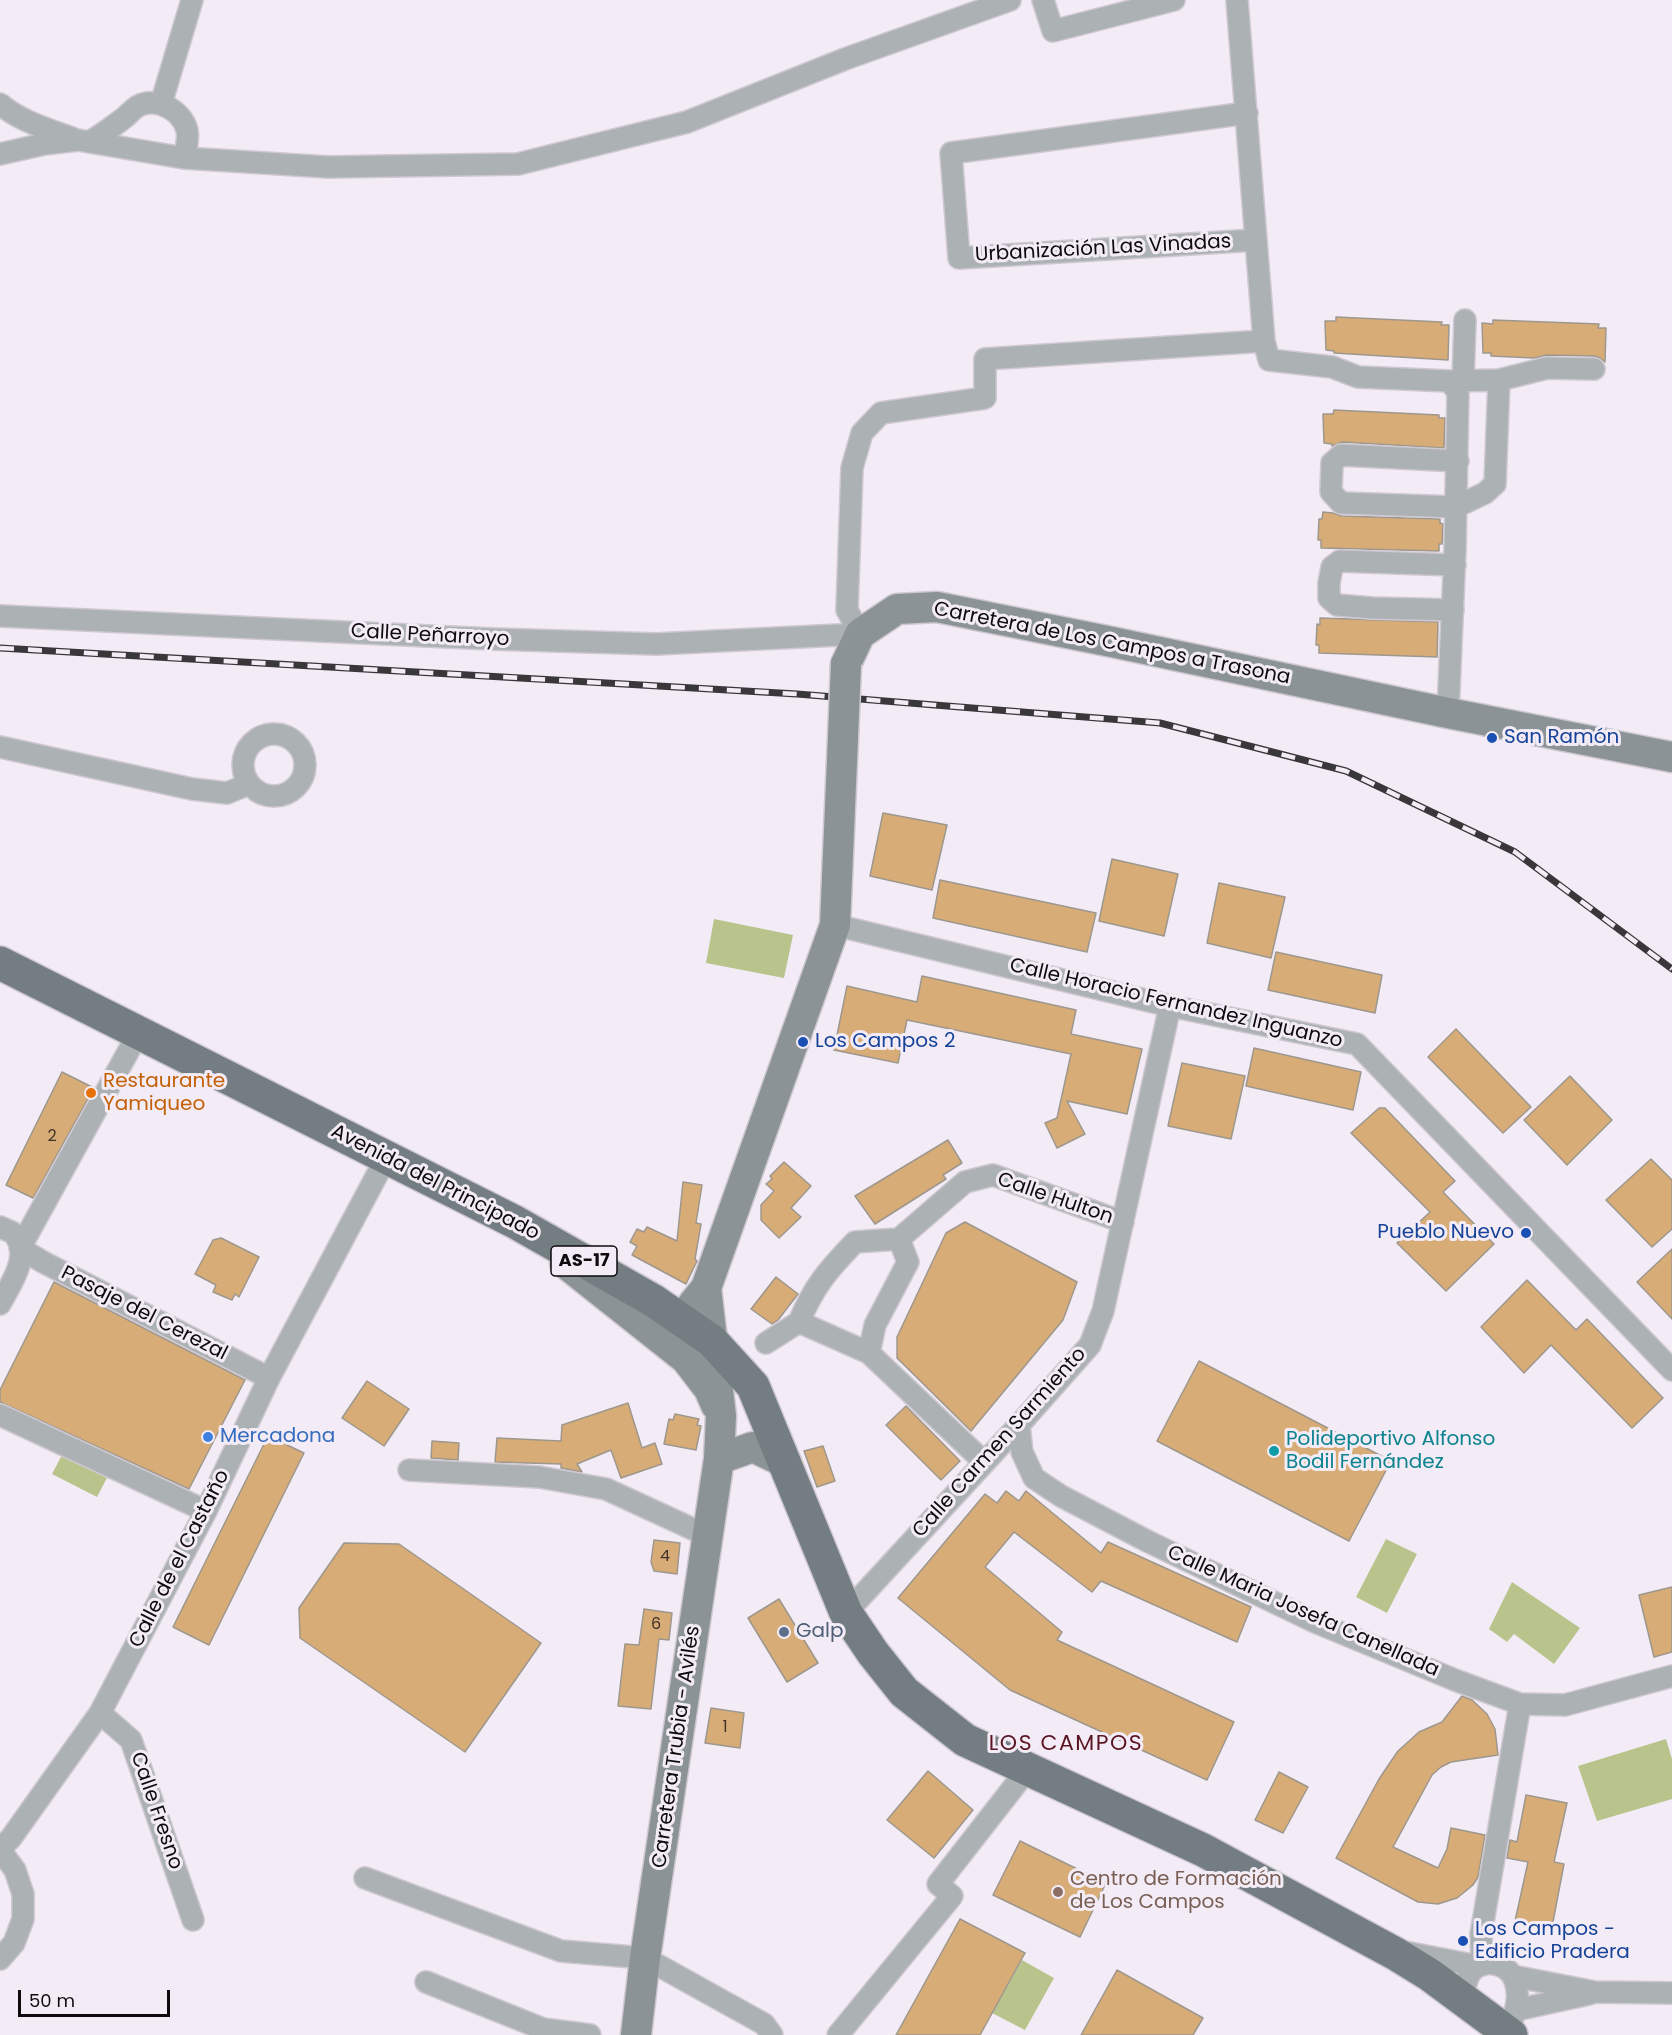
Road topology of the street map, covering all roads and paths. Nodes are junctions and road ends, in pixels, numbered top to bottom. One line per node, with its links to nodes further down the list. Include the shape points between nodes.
1 (192, 0): 7 (street)
2 (1010, 0): 13 (street, via 845,59 687,122 518,164 328,166)
3 (1043, 0): 4 (street, via 1053,31)
4 (1174, 0)
5 (1237, 0): 9 (street, Urbanización Las Vinadas)
6 (0, 104): 10 (street, via 31,122)
7 (161, 104): 8 (street, via 149,103); 13 (street, via 183,120 187,131)
8 (133, 111): 10 (street, via 105,133); 11 (street)
9 (1247, 113): 14 (street, Urbanización Las Vinadas); 14 (street, Urbanización Las Vinadas, via 951,153 959,258)
10 (83, 141): 11 (street); 12 (street, via 44,144)
11 (132, 149): 13 (street)
12 (0, 154)
13 (184, 158)
14 (1256, 240): 16 (street, Urbanización Las Vinadas)
15 (1465, 320): 19 (street)
16 (1266, 351): 19 (street, via 1358,377); 25 (street, via 985,359 985,398 881,413 862,433 852,468 847,610)
17 (1594, 369): 18 (street, via 1547,368)
18 (1499, 380): 19 (street); 21 (street, via 1495,484)
19 (1456, 381): 20 (street)
20 (1458, 461): 21 (street); 21 (street, via 1341,455 1332,463 1331,482 1331,492 1341,503)
21 (1456, 507): 22 (street)
22 (1455, 565): 23 (street); 23 (street, via 1340,561 1332,567 1329,582 1329,598 1337,605)
23 (1452, 610): 26 (street)
24 (0, 616): 25 (street, Calle Peñarroyo, via 656,644)
25 (860, 634): 26 (street, Carretera de Los Campos a Trasona, via 897,609 937,607); 30 (street, bridge, via 846,664)
26 (1448, 713): 28 (street, Carretera de Los Campos a Trasona)
27 (0, 747): 29 (street, via 192,789 227,793)
28 (1672, 757)
29 (249, 784)
30 (835, 925): 32 (street, Calle Horacio Fernandez Inguanzo); 40 (street)
31 (0, 963): 33 (main road, Avenida del Principado / AS-17)
32 (1170, 1006): 36 (street, Calle Carmen Sarmiento); 47 (street, Calle Horacio Fernandez Inguanzo, via 1357,1044)
33 (139, 1032): 34 (main road, Avenida del Principado / AS-17); 39 (street)
34 (386, 1158): 35 (main road, Avenida del Principado / AS-17); 48 (street, Calle de el Castaño)
35 (515, 1222): 41 (main road, Avenida del Principado / AS-17); 51 (street, via 686,1359 709,1389)
36 (1123, 1222): 38 (street, Calle Hulton, via 993,1175 965,1182); 52 (street, Calle Carmen Sarmiento, via 1090,1345)
37 (0, 1227): 39 (street, Pasaje del Cerezal, via 13,1233)
38 (900, 1239): 43 (street, via 855,1242 823,1277); 46 (street, via 908,1262 875,1325)
39 (20, 1248): 42 (street, via 20,1265); 48 (street, Pasaje del Cerezal)
40 (706, 1288): 41 (street, via 694,1304); 44 (street, Carretera Trubia - Avilés)
41 (654, 1301): 44 (main road, Avenida del Principado / AS-17)
42 (0, 1304)
43 (799, 1322): 45 (street); 46 (street)
44 (712, 1341): 49 (main road, Avenida del Principado / AS-17, via 753,1386); 51 (street, Carretera Trubia - Avilés)
45 (766, 1343)
46 (870, 1353): 54 (street)
47 (1672, 1370)
48 (269, 1378): 57 (street, Calle de el Castaño)
49 (765, 1411): 51 (street, via 749,1399 736,1401); 55 (main road, Avenida del Principado / AS-17)
50 (0, 1415): 57 (street)
51 (721, 1416): 53 (street, Carretera Trubia - Avilés)
52 (1019, 1425): 54 (street, Calle Carmen Sarmiento); 61 (street, Calle Maria Josefa Canellada, via 1022,1452 1034,1478 1062,1496 1323,1626)
53 (719, 1459): 55 (street, via 753,1447); 58 (street, Carretera Trubia - Avilés)
54 (984, 1462): 59 (street, Calle Carmen Sarmiento)
55 (786, 1463): 59 (main road, Avenida del Principado / AS-17)
56 (409, 1470): 58 (street, via 539,1477 606,1489)
57 (206, 1511): 62 (street, Calle de el Castaño)
58 (708, 1536): 68 (street, Carretera Trubia - Avilés)
59 (846, 1613): 63 (main road, Avenida del Principado / AS-17, via 904,1692 965,1740)
60 (1672, 1676): 61 (street, Calle Maria Josefa Canellada, via 1565,1706)
61 (1520, 1704): 70 (street, via 1485,1913)
62 (100, 1713): 64 (street, Calle de el Castaño); 66 (street, Calle Fresno, via 131,1740)
63 (1027, 1770): 67 (main road, Avenida del Principado / AS-17, via 1203,1850); 80 (street, via 938,1884 952,1896)
64 (0, 1849): 69 (street, via 15,1870 23,1894 23,1919 14,1943)
65 (365, 1878): 68 (street, via 561,1951)
66 (193, 1920)
67 (1388, 1950): 70 (street); 75 (main road, Avenida del Principado / AS-17)
68 (645, 1958): 78 (street, Carretera Trubia - Avilés); 79 (street, via 764,2024)
69 (0, 1959)
70 (1484, 1964): 71 (street, via 1504,1967); 75 (street, via 1470,1974)
71 (1513, 1976): 73 (street); 76 (street, via 1517,1989)
72 (426, 1982): 77 (street, via 543,2029)
73 (1596, 1992): 74 (street); 76 (street, via 1566,2000)
74 (1672, 1993)
75 (1462, 1998): 76 (main road, Avenida del Principado / AS-17)
76 (1512, 2026)
77 (590, 2035)
78 (636, 2035)
79 (772, 2035)
80 (838, 2035)

